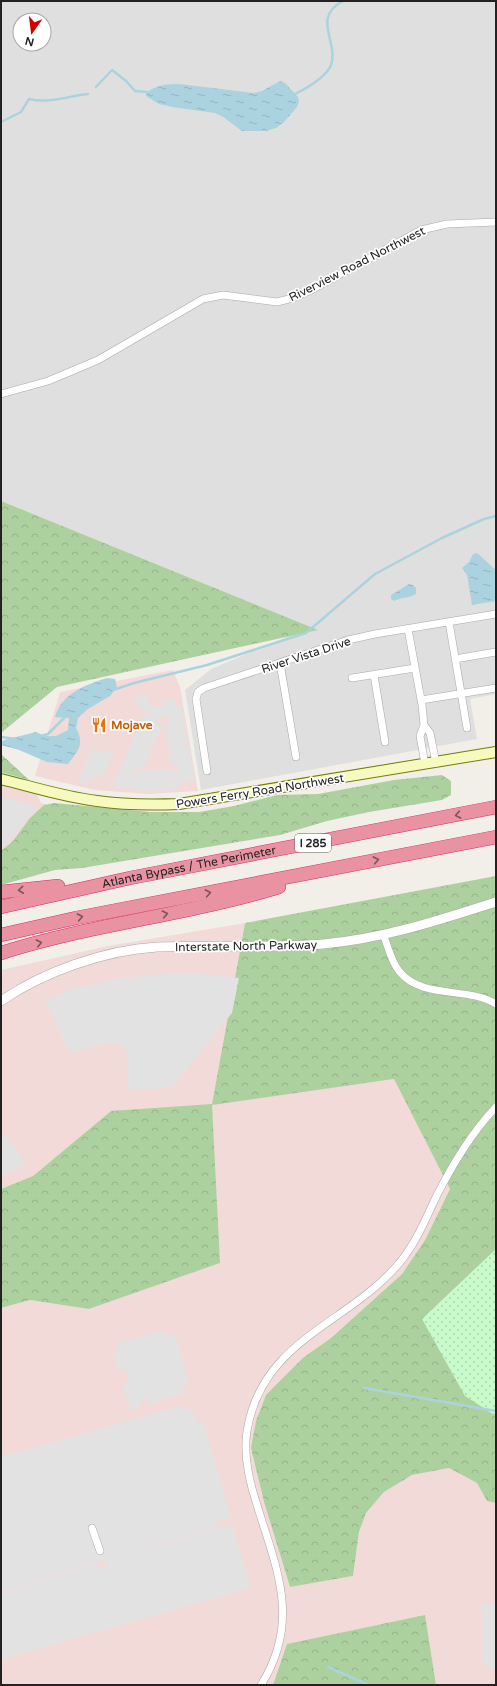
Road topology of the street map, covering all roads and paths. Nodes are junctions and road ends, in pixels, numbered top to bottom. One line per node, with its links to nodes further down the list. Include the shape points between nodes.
1 (496, 222): 2 (street, Riverview Road Northwest, via 447,224 421,230 313,289 285,301 223,295 203,299 98,360 48,381)
2 (1, 394)
3 (496, 614): 4 (street, River Vista Drive)
4 (449, 622): 5 (street, River Vista Drive); 7 (street)
5 (408, 629): 8 (street, River Vista Drive, via 348,640); 9 (street)
6 (496, 652): 7 (street)
7 (455, 659): 13 (street)
8 (280, 663): 19 (street); 22 (street, River Vista Drive, via 198,692 196,703)
9 (415, 668): 10 (street); 14 (street)
10 (374, 675): 11 (street); 17 (street)
11 (352, 678)
12 (496, 688): 13 (street)
13 (461, 694): 14 (street); 16 (street)
14 (421, 700): 15 (street)
15 (424, 725): 20 (street, via 430,733); 21 (street, via 420,736)
16 (466, 728)
17 (385, 742)
18 (496, 752): 20 (main road, Powers Ferry Road Northwest)
19 (296, 757)
20 (436, 762): 21 (main road, Powers Ferry Road Northwest)
21 (425, 764): 23 (main road, Powers Ferry Road Northwest, via 205,801 150,805 90,800)
22 (207, 771)
23 (1, 779)
24 (496, 807): 27 (highway, Atlanta Bypass / The Perimeter / I 285, one-way to 27)
25 (496, 837): 26 (highway, I 285, one-way to 25)
26 (338, 868): 31 (highway, I 285, one-way to 26); 33 (highway, one-way to 26, via 278,888)
27 (130, 878): 28 (highway, one-way to 28); 30 (highway, Atlanta Bypass / The Perimeter / I 285)
28 (1, 892)
29 (496, 902): 32 (street, Interstate North Parkway)
30 (1, 907)
31 (1, 934)
32 (383, 934): 34 (street, Interstate North Parkway, via 324,944 156,947 125,952 81,962 43,978); 35 (street, via 398,971 405,977 418,985 478,995)
33 (1, 953)
34 (1, 1001)
35 (496, 1004)
36 (496, 1107): 39 (street, via 466,1143 437,1195 420,1233 402,1260 378,1285 288,1353 270,1374 256,1398 247,1432 247,1466 279,1578 283,1603 282,1632 278,1648)
37 (92, 1528): 38 (street)
38 (100, 1551)
39 (261, 1685)

